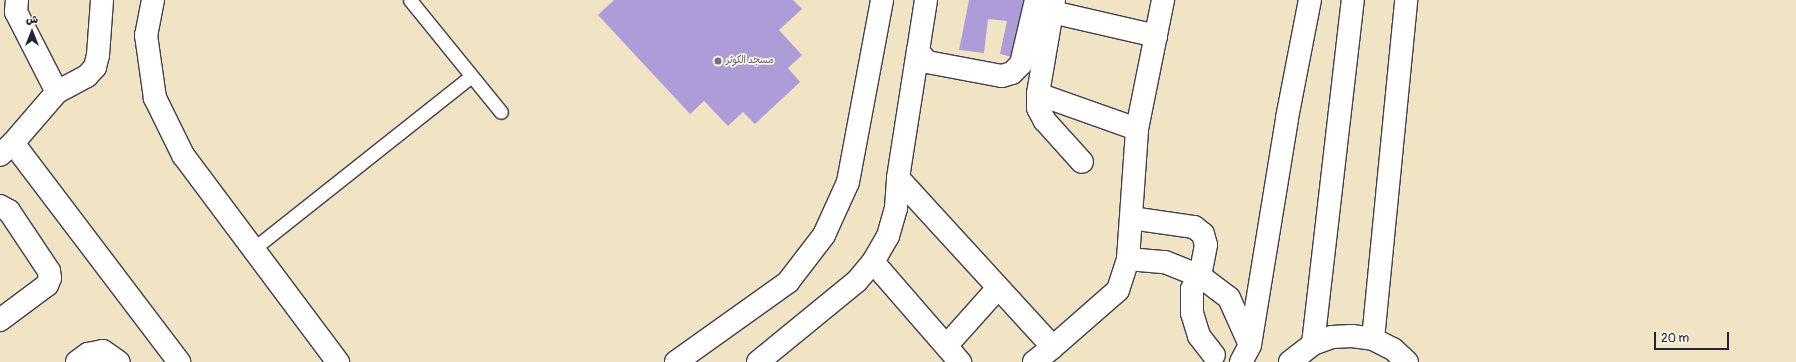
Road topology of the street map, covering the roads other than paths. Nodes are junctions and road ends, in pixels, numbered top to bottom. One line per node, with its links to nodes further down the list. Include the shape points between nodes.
1 (102, 0): 15 (street, via 95,67 87,76)
2 (152, 0): 24 (street, via 146,35 154,98 183,155)
3 (410, 0): 14 (lane)
4 (882, 0): 40 (street, via 848,182 824,235 788,282)
5 (926, 0): 13 (street)
6 (1163, 0): 12 (street)
7 (1310, 0): 34 (street)
8 (1353, 0): 31 (street)
9 (1406, 0): 30 (street)
10 (1047, 4): 12 (street); 13 (street, via 1021,64 1012,73 1002,76 943,67 927,62); 16 (street)
11 (11, 10): 15 (street)
12 (1156, 36): 18 (street)
13 (918, 51): 21 (street)
14 (471, 76): 17 (lane); 24 (lane)
15 (58, 92): 19 (street)
16 (1038, 94): 18 (street); 20 (street, via 1038,108 1045,121)
17 (501, 112)
18 (1137, 129): 23 (street)
19 (7, 149): 38 (street)
20 (1082, 162)
21 (898, 178): 26 (street, via 896,208 888,236); 28 (street)
22 (0, 206): 29 (street, via 9,211 49,271 50,278 47,285)
23 (1131, 218): 25 (street); 27 (street, via 1194,228 1203,234 1206,245)
24 (253, 249): 39 (street)
25 (1128, 259): 27 (street, via 1165,262); 33 (street, via 1118,290)
26 (873, 262): 32 (street); 41 (street, via 857,281)
27 (1200, 276): 34 (street, via 1229,298); 35 (street, via 1192,289 1192,313 1199,336)
28 (998, 289): 32 (street); 33 (street)
29 (3, 313)
30 (1373, 339): 31 (street, via 1332,337); 45 (street, via 1393,349)
31 (1312, 344): 44 (street)
32 (947, 345): 42 (street)
33 (1053, 347): 43 (street)
34 (1245, 353)
35 (1214, 355)
36 (77, 362): 37 (street, via 88,354 103,351)
37 (119, 362)
38 (179, 362)
39 (338, 362)
40 (676, 362)
41 (758, 362)
42 (960, 362)
43 (1034, 362)
44 (1290, 362)
45 (1407, 362)

